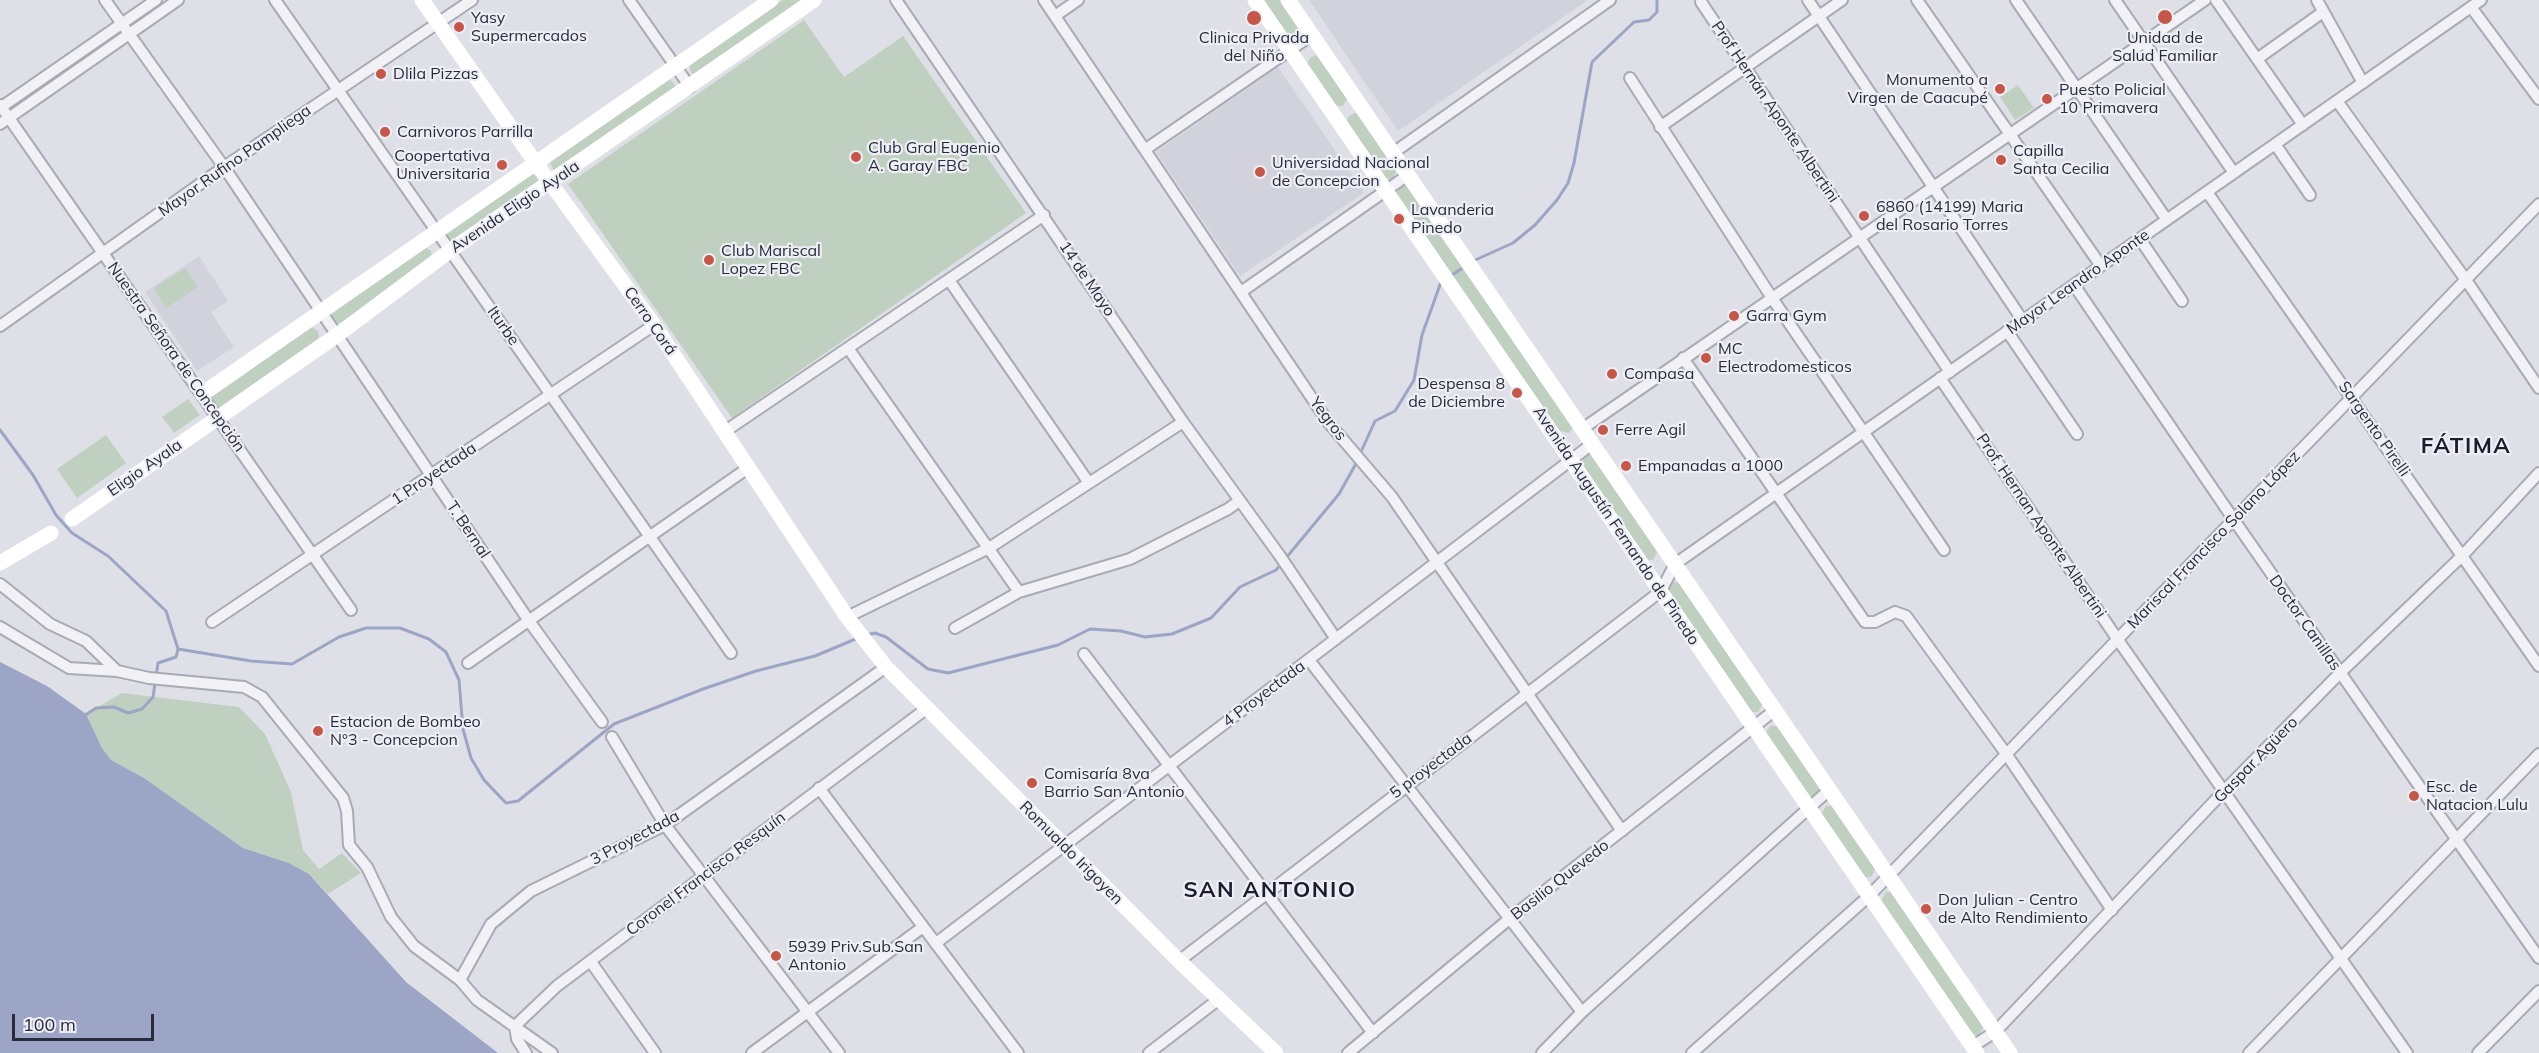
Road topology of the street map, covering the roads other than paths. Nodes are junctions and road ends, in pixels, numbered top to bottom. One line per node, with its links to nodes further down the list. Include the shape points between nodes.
1 (105, 0): 31 (street, T. Bernal)
2 (156, 0): 31 (street)
3 (178, 0): 32 (street)
4 (275, 0): 43 (street, Iturbe)
5 (422, 0): 30 (street, Cerro Corá)
6 (472, 0): 30 (street, Mayor Rufino Pampliega)
7 (629, 0): 37 (street)
8 (771, 0): 37 (street, Avenida Eligio Ayala)
9 (814, 0): 41 (street, Avenida Eligio Ayala)
10 (896, 0): 64 (street, 14 de Mayo)
11 (1044, 0): 28 (street, Yegros)
12 (1078, 0): 28 (street)
13 (1255, 0): 35 (street, Avenida Augustín Fernando de Pinedo)
14 (1288, 0): 33 (street, Avenida Augustín Fernando de Pinedo)
15 (1610, 0): 53 (street)
16 (1808, 0): 29 (street)
17 (1842, 0): 29 (street)
18 (1917, 0): 50 (street)
19 (2016, 0): 42 (street)
20 (2115, 0): 34 (street)
21 (2205, 0): 34 (street)
22 (2216, 0): 36 (street)
23 (2317, 0): 27 (street)
24 (2481, 0): 26 (street, Mayor Leandro Aponte)
25 (1701, 2): 38 (street, Prof Hernán Aponte Albertini)
26 (2471, 7): 40 (street, Mayor Leandro Aponte); 44 (street)
27 (2323, 12): 36 (street); 40 (street)
28 (1055, 16): 52 (street, Yegros)
29 (1820, 16): 38 (street); 59 (street)
30 (438, 24): 43 (street, Mayor Rufino Pampliega); 54 (street, Cerro Corá)
31 (121, 25): 32 (street, T. Bernal); 46 (street)
32 (129, 35): 47 (street); 55 (street, T. Bernal)
33 (1312, 35): 35 (street); 53 (street, Avenida Augustín Fernando de Pinedo)
34 (2144, 42): 42 (street); 56 (street)
35 (1289, 50): 52 (street); 60 (street, Avenida Augustín Fernando de Pinedo)
36 (2257, 59): 48 (street)
37 (675, 66): 41 (street); 54 (street, Avenida Eligio Ayala)
38 (1745, 67): 49 (street); 67 (street, Prof Hernán Aponte Albertini)
39 (1630, 78): 49 (street)
40 (2363, 83): 45 (street, Mayor Leandro Aponte)
41 (690, 87): 58 (street, Avenida Eligio Ayala)
42 (2077, 88): 50 (street); 65 (street)
43 (338, 91): 55 (street, Mayor Rufino Pampliega); 66 (street, Iturbe)
44 (2539, 99)
45 (2337, 101): 48 (street, Mayor Leandro Aponte); 73 (street)
46 (0, 107): 47 (street, Nuestra Señora de Concepción)
47 (5, 121): 70 (street, Nuestra Señora de Concepción)
48 (2303, 125): 51 (street, Mayor Leandro Aponte)
49 (1660, 127): 76 (street)
50 (2010, 134): 59 (street); 71 (street)
51 (2275, 144): 56 (street, Mayor Leandro Aponte); 62 (street)
52 (1146, 149): 75 (street, Yegros)
53 (1393, 153): 57 (street, Avenida Augustín Fernando de Pinedo)
54 (535, 162): 58 (street, Cerro Corá); 66 (street, Avenida Eligio Ayala)
55 (224, 167): 70 (street, Mayor Rufino Pampliega); 78 (street, T. Bernal)
56 (2234, 173): 61 (street, Mayor Leandro Aponte)
57 (1408, 175): 60 (street); 94 (street, Avenida Augustín Fernando de Pinedo)
58 (551, 184): 69 (street, Avenida Eligio Ayala); 80 (street, Cerro Corá)
59 (1933, 186): 67 (street); 79 (street)
60 (1385, 189): 75 (street); 99 (street, Avenida Augustín Fernando de Pinedo)
61 (2207, 192): 65 (street, Mayor Leandro Aponte); 91 (street, Sargento Pirelli)
62 (2310, 195)
63 (2539, 204): 73 (street, Mariscal Francisco Solano López)
64 (1044, 216): 72 (street); 93 (street, 14 de Mayo)
65 (2167, 220): 68 (street, Mayor Leandro Aponte)
66 (436, 232): 69 (street, Iturbe); 78 (street, Avenida Eligio Ayala)
67 (1859, 237): 76 (street); 86 (street, Prof Hernán Aponte Albertini)
68 (2140, 239): 71 (street, Mayor Leandro Aponte); 77 (street)
69 (451, 250): 83 (street, Avenida Eligio Ayala); 90 (street, Iturbe)
70 (105, 253): 81 (street, Mayor Rufino Pampliega); 89 (street, Nuestra Señora de Concepción)
71 (2102, 266): 74 (street, Mayor Leandro Aponte)
72 (949, 280): 84 (street); 103 (street)
73 (2466, 280): 88 (street); 91 (street, Mariscal Francisco Solano López)
74 (2074, 285): 79 (street, Mayor Leandro Aponte); 107 (street, Doctor Canillas)
75 (1241, 292): 114 (street, Yegros, via 1328,422 1364,462)
76 (1772, 298): 85 (street); 96 (street)
77 (2182, 301)
78 (321, 312): 83 (street, T. Bernal); 89 (street, Avenida Eligio Ayala)
79 (2023, 321): 82 (street, Mayor Leandro Aponte)
80 (654, 325): 90 (street, 1 Proyectada); 95 (street, Cerro Corá)
81 (0, 326)
82 (2007, 332): 86 (street, Mayor Leandro Aponte); 97 (street)
83 (336, 336): 92 (street, Avenida Eligio Ayala); 102 (street, T. Bernal)
84 (848, 348): 95 (street); 110 (street)
85 (1683, 358): 94 (street); 104 (street)
86 (1950, 372): 87 (street, Mayor Leandro Aponte)
87 (1940, 378): 96 (street, Mayor Leandro Aponte); 127 (street, Prof. Hernan Aponte Albertini)
88 (2539, 388)
89 (202, 394): 92 (street, Nuestra Señora de Concepción)
90 (551, 395): 102 (street, 1 Proyectada); 109 (street, Iturbe)
91 (2352, 398): 107 (street, Mariscal Francisco Solano López); 113 (street, Sargento Pirelli)
92 (218, 417): 106 (street, Eligio Ayala); 112 (street, Nuestra Señora de Concepción)
93 (1183, 422): 103 (street); 105 (street, 14 de Mayo)
94 (1582, 429): 98 (street, Avenida Augustín Fernando de Pinedo)
95 (724, 432): 100 (street, Cerro Corá)
96 (1862, 433): 104 (street, Mayor Leandro Aponte); 111 (street)
97 (2078, 434)
98 (1592, 444): 99 (street, 4 Proyectada); 116 (street, Avenida Augustín Fernando de Pinedo)
99 (1572, 461): 114 (street, 4 Proyectada); 118 (street, Avenida Augustín Fernando de Pinedo)
100 (748, 468): 109 (street); 123 (street, Cerro Corá)
101 (2539, 472): 113 (street, Gaspar Agüero)
102 (431, 476): 112 (street, 1 Proyectada); 121 (street, T. Bernal)
103 (1089, 483): 110 (street)
104 (1775, 494): 116 (street, Mayor Leandro Aponte); 144 (street, via 1865,622 1875,622 1895,612 1906,616)
105 (1239, 501): 119 (street, via 1130,559); 126 (street, 14 de Mayo)
106 (72, 519)
107 (2234, 520): 127 (street, Mariscal Francisco Solano López); 136 (street, Doctor Canillas)
108 (51, 533): 115 (street)
109 (650, 537): 121 (street); 129 (street, Iturbe)
110 (989, 548): 119 (street); 123 (street)
111 (1944, 550)
112 (315, 555): 120 (street, Nuestra Señora de Concepción); 122 (street, 1 Proyectada)
113 (2462, 556): 133 (street, Sargento Pirelli); 136 (street, Gaspar Agüero)
114 (1438, 562): 126 (street, 4 Proyectada); 137 (street, Yegros)
115 (0, 563)
116 (1675, 564): 118 (street, 5 proyectada); 139 (street, Avenida Augustín Fernando de Pinedo)
117 (0, 584): 135 (street, via 50,624 86,641)
118 (1661, 591): 137 (street, 5 proyectada); 141 (street, Avenida Augustín Fernando de Pinedo)
119 (1019, 592): 125 (street)
120 (351, 610)
121 (529, 621): 132 (street); 140 (street, T. Bernal)
122 (212, 622)
123 (851, 623): 128 (street, Cerro Corá)
124 (0, 627): 135 (street, via 69,668)
125 (955, 628)
126 (1336, 639): 131 (street, 4 Proyectada)
127 (2118, 640): 144 (street, Mariscal Francisco Solano López); 149 (street, Prof. Hernan Aponte Albertini)
128 (871, 647): 134 (street, Romualdo Irigoyen)
129 (731, 653)
130 (1084, 654): 145 (street)
131 (1309, 660): 145 (street, 4 Proyectada); 146 (street)
132 (468, 663)
133 (2539, 666)
134 (886, 667): 138 (street, Romualdo Irigoyen); 151 (street, 3 Proyectada)
135 (117, 671): 167 (street, via 244,687 262,697 343,798 349,845 367,867 391,918 414,946)
136 (2340, 674): 149 (street, Gaspar Agüero); 153 (street, Doctor Canillas)
137 (1527, 693): 146 (street, 5 proyectada); 152 (street, Yegros)
138 (926, 709): 147 (street, Coronel Francisco Resquín); 154 (street, Romualdo Irigoyen)
139 (1775, 710): 141 (street, Basilio Quevedo); 148 (street, Avenida Augustín Fernando de Pinedo)
140 (602, 722)
141 (1753, 728): 150 (street, Avenida Augustín Fernando de Pinedo); 152 (street, Basilio Quevedo)
142 (612, 737): 151 (street)
143 (2539, 754): 153 (street)
144 (2007, 755): 156 (street, Mariscal Francisco Solano López); 159 (street)
145 (1170, 765): 154 (street, 4 Proyectada); 157 (street)
146 (1407, 784): 157 (street, 5 proyectada); 160 (street)
147 (819, 789): 155 (street, Coronel Francisco Resquín); 161 (street)
148 (1828, 790): 150 (street); 156 (street, Avenida Augustín Fernando de Pinedo)
149 (2225, 790): 159 (street, Gaspar Agüero); 163 (street)
150 (1808, 806): 158 (street, Avenida Augustín Fernando de Pinedo); 170 (street)
151 (665, 825): 155 (street); 167 (street, 3 Proyectada, via 531,891 491,924)
152 (1622, 831): 160 (street, Basilio Quevedo)
153 (2457, 838): 163 (street); 164 (street, Doctor Canillas)
154 (1064, 846): 162 (street, 4 Proyectada); 166 (street, Romualdo Irigoyen)
155 (703, 876): 165 (street, Coronel Francisco Resquín); 171 (street)
156 (1889, 876): 158 (street, Mariscal Francisco Solano López); 173 (street, Avenida Augustín Fernando de Pinedo)
157 (1266, 893): 166 (street, 5 proyectada); 174 (street)
158 (1869, 896): 175 (street, Avenida Augustín Fernando de Pinedo); 186 (street, Mariscal Francisco Solano López)
159 (2112, 910): 173 (street, Gaspar Agüero)
160 (1508, 920): 170 (street); 174 (street, Basilio Quevedo)
161 (923, 927): 162 (street); 171 (street)
162 (936, 944): 181 (street)
163 (2341, 956): 188 (street); 189 (street)
164 (2539, 958)
165 (591, 962): 172 (street, Coronel Francisco Resquín, via 557,986); 178 (street)
166 (1179, 962): 169 (street, Romualdo Irigoyen)
167 (460, 980): 172 (street, via 477,1000)
168 (2539, 991): 190 (street)
169 (1219, 999): 182 (street); 183 (street, Romualdo Irigoyen)
170 (1582, 1012): 185 (street)
171 (807, 1013): 179 (street); 180 (street)
172 (515, 1026): 176 (street, via 517,1039); 177 (street)
173 (1995, 1032): 175 (street, Gaspar Agüero); 187 (street, Avenida Augustín Fernando de Pinedo)
174 (1373, 1033): 184 (street, Basilio Quevedo)
175 (1975, 1050)
176 (526, 1053)
177 (552, 1053)
178 (655, 1053)
179 (752, 1053)
180 (839, 1053)
181 (1018, 1053)
182 (1149, 1053)
183 (1276, 1053)
184 (1348, 1053)
185 (1542, 1053)
186 (1692, 1053)
187 (2010, 1053)
188 (2249, 1053)
189 (2407, 1053)
190 (2478, 1053)

